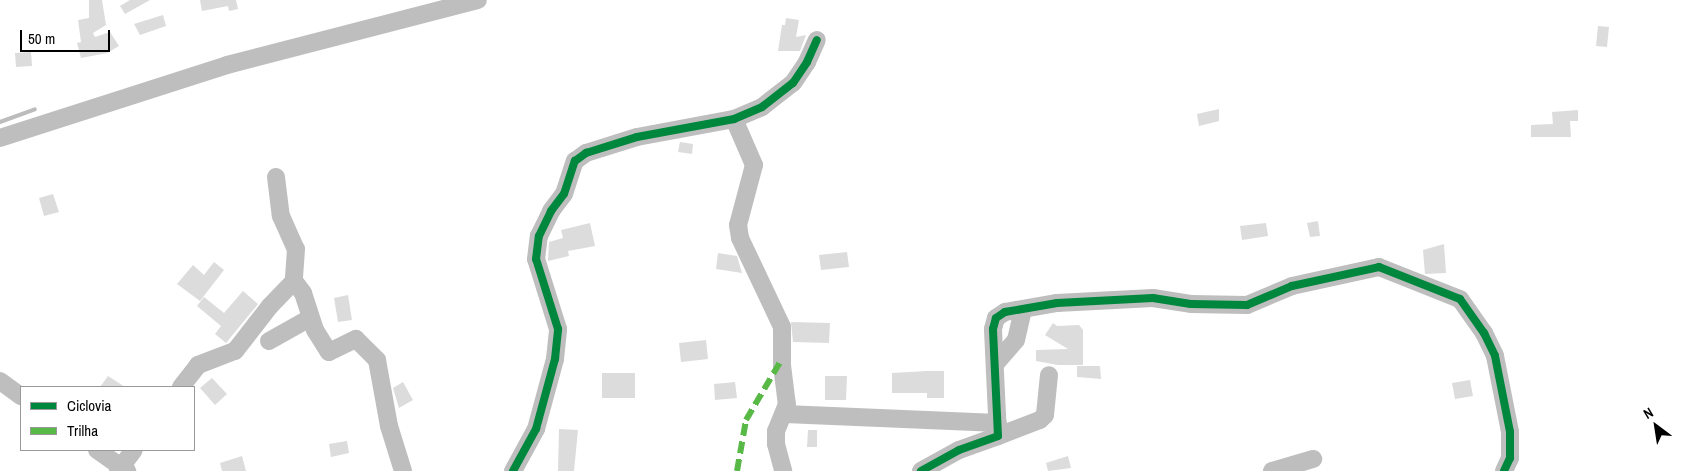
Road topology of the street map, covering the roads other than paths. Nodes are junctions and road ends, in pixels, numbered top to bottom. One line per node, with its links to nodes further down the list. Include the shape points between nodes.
1 (478, 0): 4 (street, via 227,65)
2 (817, 40): 3 (street, via 807,62 785,91 762,107)
3 (734, 119): 15 (street, via 754,165 738,225 740,238 782,327); 22 (street, via 637,136 586,153 575,161 564,194 539,236 536,259 554,310 557,339 536,429)
4 (0, 138)
5 (276, 177): 6 (street, via 281,216 296,249)
6 (294, 281): 8 (street, via 303,293); 13 (street, via 235,351 198,365)
7 (1023, 310): 10 (street, via 1016,340); 10 (street, via 1005,312 996,318 993,329); 26 (street, via 1057,303 1153,298 1191,304 1247,305 1292,286 1370,268 1388,269 1406,280 1460,299 1484,333 1495,356 1510,432 1510,458)
8 (310, 318): 9 (street); 21 (street, via 329,352 356,339 377,360 389,426)
9 (269, 341)
10 (996, 363): 16 (street)
11 (1049, 375): 16 (street, via 1045,415 1040,420)
12 (0, 381): 14 (street)
13 (183, 386)
14 (20, 395)
15 (785, 414): 16 (street); 23 (street, via 776,431)
16 (998, 430): 24 (street)
17 (98, 451): 20 (street)
18 (133, 451): 20 (street)
19 (1313, 459): 25 (street)
20 (122, 470)
21 (404, 471)
22 (514, 471)
23 (782, 471)
24 (920, 471)
25 (1272, 471)
26 (1504, 471)

